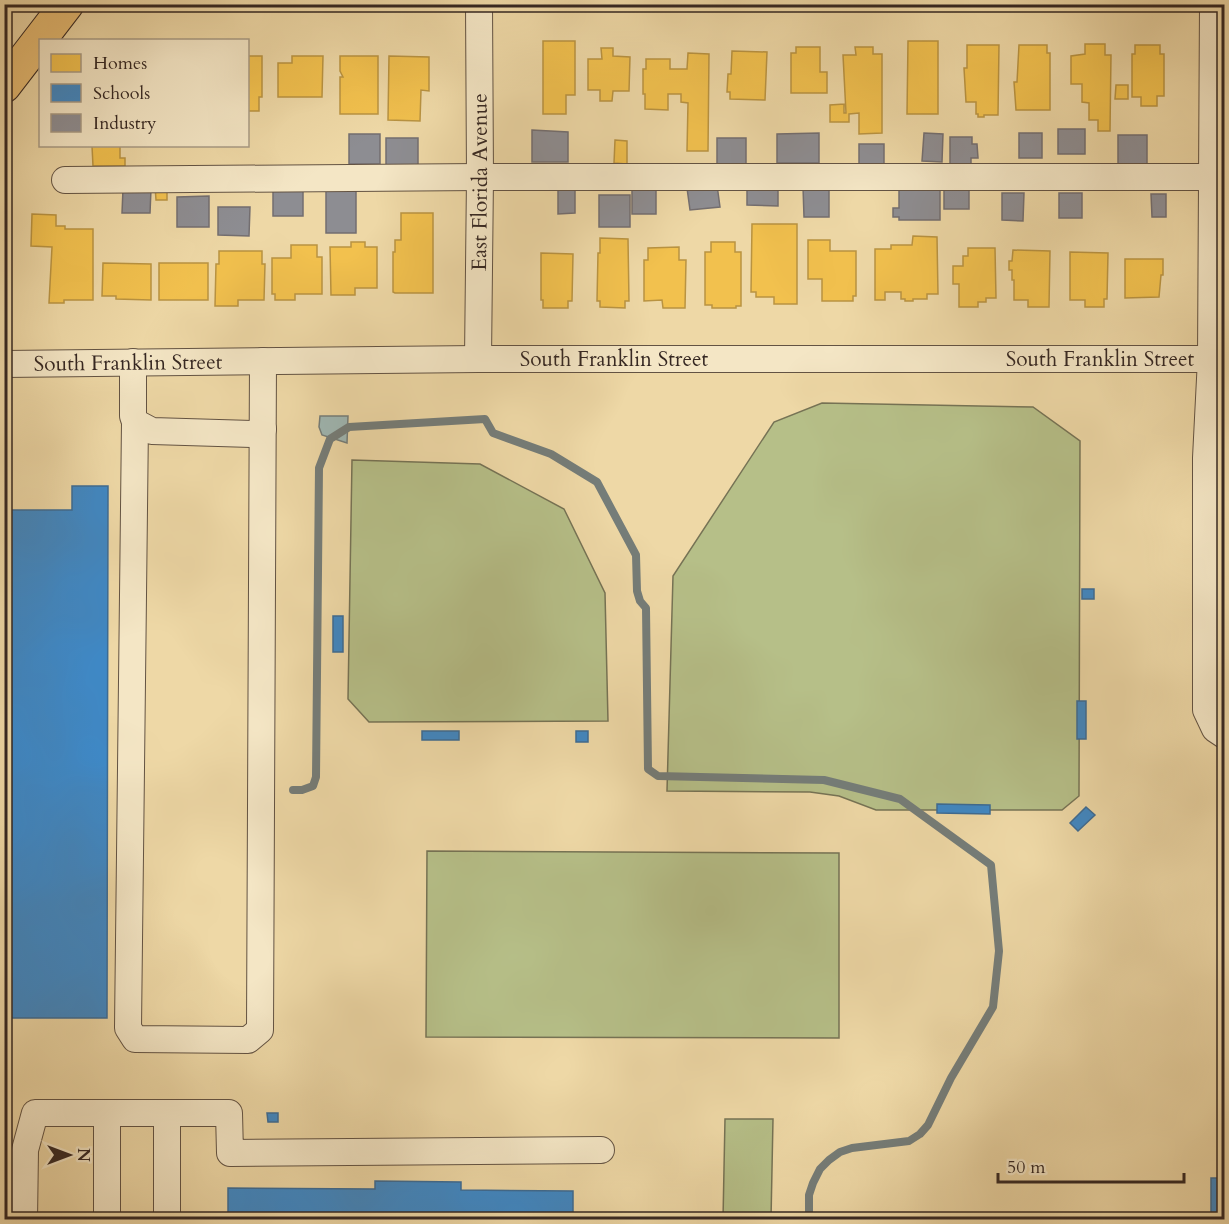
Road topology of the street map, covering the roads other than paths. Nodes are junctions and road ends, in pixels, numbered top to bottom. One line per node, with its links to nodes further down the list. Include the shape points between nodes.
1 (38, 4): 7 (highway)
2 (67, 4): 5 (highway)
3 (479, 4): 9 (street, East Florida Avenue)
4 (1213, 4): 10 (street)
5 (40, 39)
6 (39, 40): 8 (highway)
7 (4, 59)
8 (4, 86)
9 (480, 177): 10 (street); 11 (street); 12 (street, East Florida Avenue)
10 (1218, 177): 13 (street)
11 (65, 180)
12 (478, 359): 13 (street, South Franklin Street); 14 (street, South Franklin Street)
13 (1218, 359): 19 (street, via 1206,458 1206,710 1215,729)
14 (263, 361): 15 (street, South Franklin Street); 18 (street)
15 (133, 362): 16 (street, South Franklin Street); 17 (street)
16 (4, 363)
17 (135, 422): 18 (street, via 152,431 252,434); 18 (street, via 128,1028 135,1039 248,1040 260,1030)
18 (263, 429)
19 (1224, 735)
20 (107, 1113): 21 (street); 23 (street, via 35,1113 25,1150); 24 (street)
21 (167, 1113): 22 (street, via 229,1113 230,1153); 25 (street)
22 (601, 1150)
23 (24, 1220)
24 (107, 1220)
25 (167, 1220)

